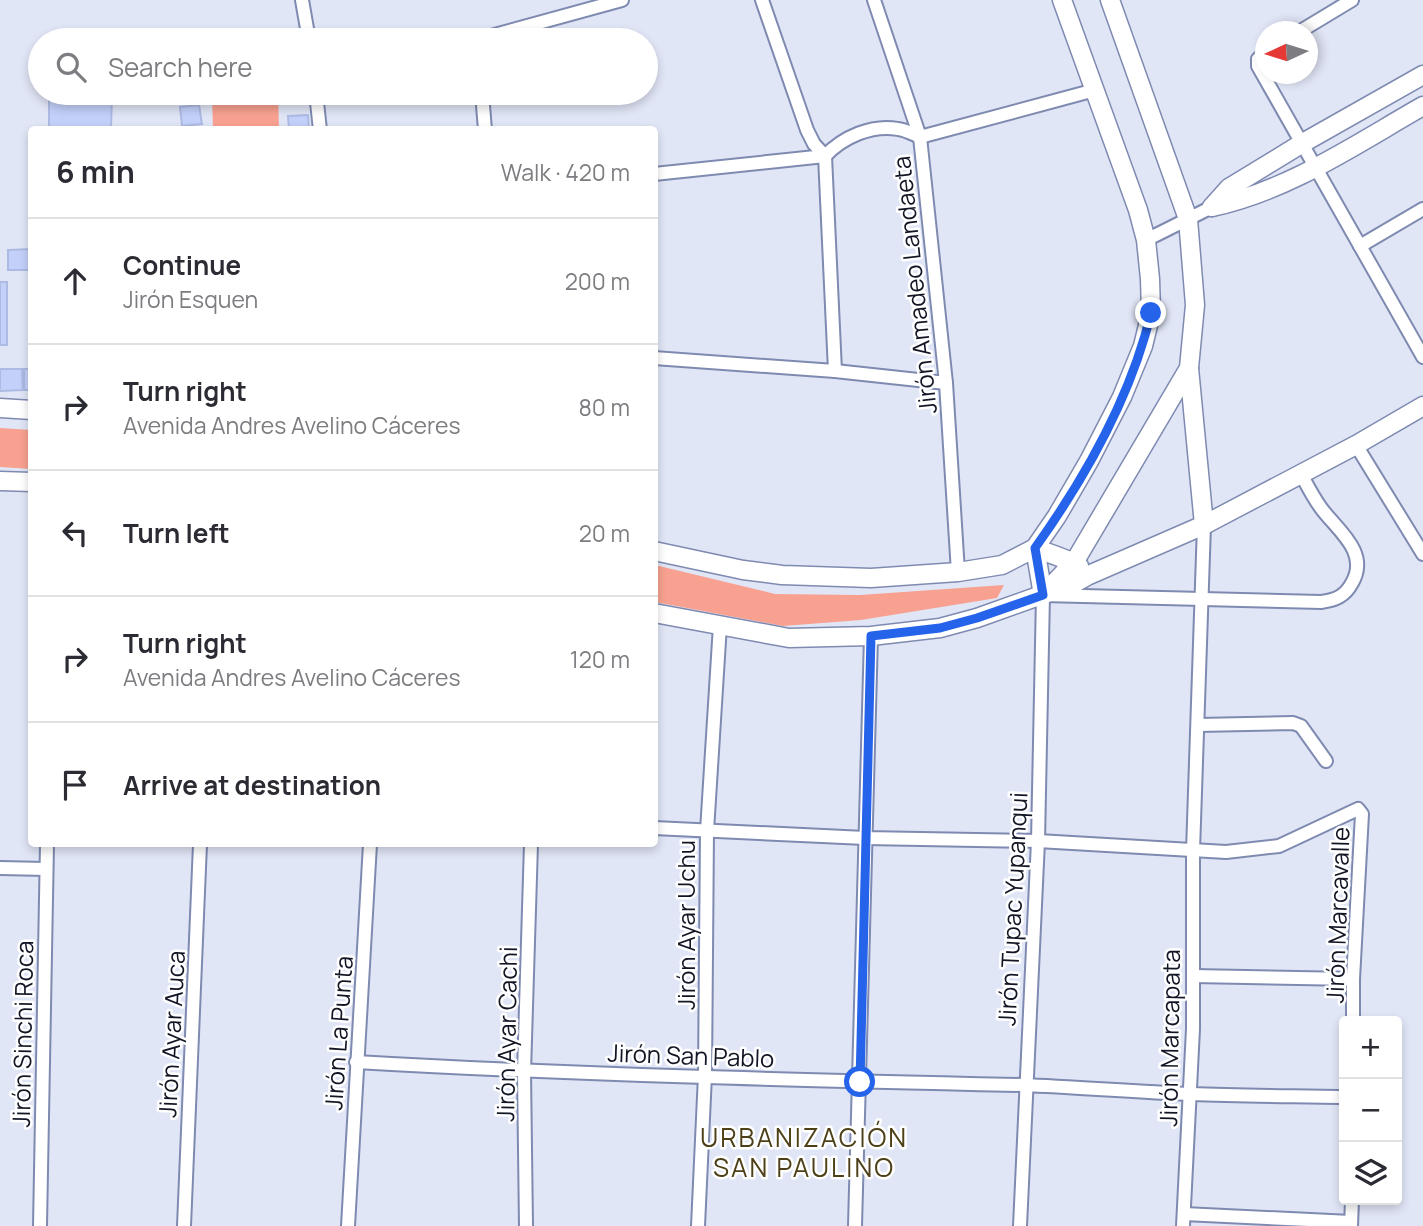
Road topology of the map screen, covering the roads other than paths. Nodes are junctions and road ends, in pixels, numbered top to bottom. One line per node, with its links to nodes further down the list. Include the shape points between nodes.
1 (302, 0): 10 (street)
2 (622, 0): 11 (street)
3 (762, 0): 22 (street, via 807,130)
4 (874, 0): 20 (street, Jirón Amadeo Landaeta)
5 (1062, 0): 14 (main road)
6 (1110, 0): 27 (main road)
7 (1352, 0): 8 (street)
8 (1334, 4): 9 (street)
9 (1313, 21)
10 (307, 28)
11 (520, 28)
12 (1423, 75): 21 (main road)
13 (1268, 84): 21 (street)
14 (1094, 90): 20 (street); 28 (main road)
15 (317, 105): 18 (street)
16 (483, 105): 19 (street)
17 (1423, 106): 23 (main road)
18 (320, 126)
19 (485, 126)
20 (920, 136): 22 (street, via 898,128 877,128 848,137); 34 (street, Jirón Amadeo Landaeta)
21 (1301, 144): 23 (street); 25 (main road, via 1229,188)
22 (825, 156): 24 (street); 33 (street)
23 (1314, 169): 25 (main road, via 1236,202); 29 (street)
24 (658, 174)
25 (1212, 207): 27 (street)
26 (1423, 209): 29 (street)
27 (1188, 219): 28 (street); 32 (main road, via 1195,305)
28 (1146, 240): 44 (main road, via 1151,313 1143,346 1089,461)
29 (1360, 246): 30 (street)
30 (1423, 357)
31 (658, 358): 33 (street)
32 (1189, 368): 42 (main road); 47 (main road)
33 (835, 370): 34 (street)
34 (946, 383): 48 (street, Jirón Amadeo Landaeta)
35 (1423, 406): 38 (main road)
36 (0, 408): 37 (main road)
37 (28, 410)
38 (1356, 445): 39 (main road); 43 (street)
39 (1301, 474): 42 (main road); 51 (street, via 1357,557 1357,575 1348,590 1321,602)
40 (0, 481): 41 (main road)
41 (28, 482)
42 (1204, 525): 49 (main road); 51 (street, Jirón Marcapata)
43 (1417, 530): 46 (street)
44 (1035, 548): 47 (main road); 48 (main road, via 1002,565); 50 (main road)
45 (658, 552): 48 (main road, via 782,575 872,578)
46 (1423, 554)
47 (1075, 561): 49 (main road); 50 (main road)
48 (958, 572)
49 (1089, 575): 50 (main road)
50 (1043, 595): 51 (street); 54 (main road, via 940,628); 60 (street, Jirón Tupac Yupanqui)
51 (1203, 600): 55 (street, Jirón Marcapata)
52 (658, 614): 53 (main road)
53 (720, 625): 54 (main road, via 789,638); 58 (street, Jirón Ayar Uchu)
54 (871, 636): 59 (street)
55 (1198, 724): 56 (street, via 1293,723 1301,726); 65 (street, Jirón Marcapata)
56 (1326, 761)
57 (658, 828): 58 (street)
58 (706, 831): 59 (street); 73 (street, Jirón Ayar Uchu)
59 (865, 838): 60 (street); 74 (street)
60 (1038, 841): 65 (street); 75 (street, Jirón Tupac Yupanqui)
61 (47, 847): 67 (street, Jirón Sinchi Roca)
62 (200, 847): 82 (street, Jirón Ayar Auca)
63 (370, 847): 71 (street, Jirón La Punta)
64 (531, 847): 72 (street, Jirón Ayar Cachi)
65 (1193, 851): 68 (street, Jirón Marcapata); 69 (street, Jirón Marcavalle, via 1279,846 1355,809 1361,811)
66 (0, 868): 67 (street)
67 (46, 869): 81 (street, Jirón Sinchi Roca)
68 (1193, 975): 69 (street); 76 (street, Jirón Marcapata)
69 (1353, 979): 70 (street, Jirón Marcavalle)
70 (1353, 1016)
71 (356, 1062): 72 (street, Jirón San Pablo); 83 (street, Jirón La Punta)
72 (524, 1072): 73 (street, Jirón San Pablo); 84 (street, Jirón Ayar Cachi)
73 (705, 1075): 74 (street, Jirón San Pablo); 85 (street, Jirón Ayar Uchu)
74 (860, 1082): 75 (street, Jirón San Pablo); 86 (street)
75 (1025, 1085): 76 (street, Jirón San Pablo); 87 (street, Jirón Tupac Yupanqui)
76 (1190, 1094): 77 (street, Jirón San Pablo); 79 (street, Jirón Marcapata)
77 (1339, 1097)
78 (1352, 1205): 80 (street)
79 (1183, 1220): 80 (street)
80 (1351, 1224)
81 (40, 1226)
82 (184, 1226)
83 (348, 1226)
84 (526, 1226)
85 (698, 1226)
86 (855, 1226)
87 (1020, 1226)

